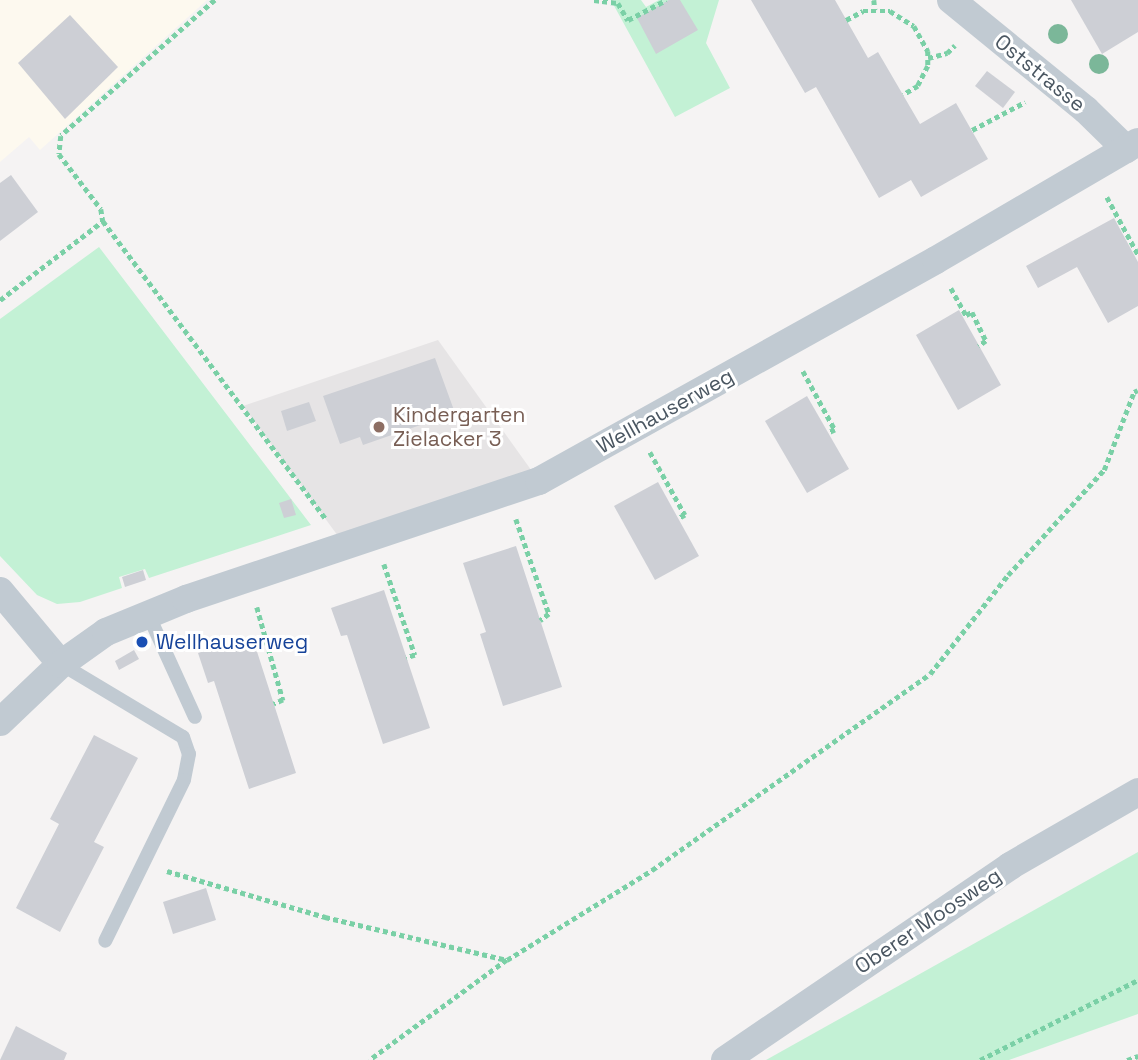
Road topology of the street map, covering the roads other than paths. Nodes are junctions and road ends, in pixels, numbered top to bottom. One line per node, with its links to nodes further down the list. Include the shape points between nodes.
1 (951, 0): 2 (street, Oststrasse)
2 (1132, 146): 4 (street, Wellhauserweg, via 540,481)
3 (0, 591): 5 (street)
4 (148, 614): 5 (street, Wellhauserweg, via 106,632); 6 (lane)
5 (61, 664): 7 (street, Wellhauserweg); 9 (lane, via 183,737 189,754 184,780)
6 (195, 717)
7 (0, 722)
8 (1138, 792): 10 (street, Oberer Moosweg, via 1010,866)
9 (105, 941)
10 (725, 1060)

